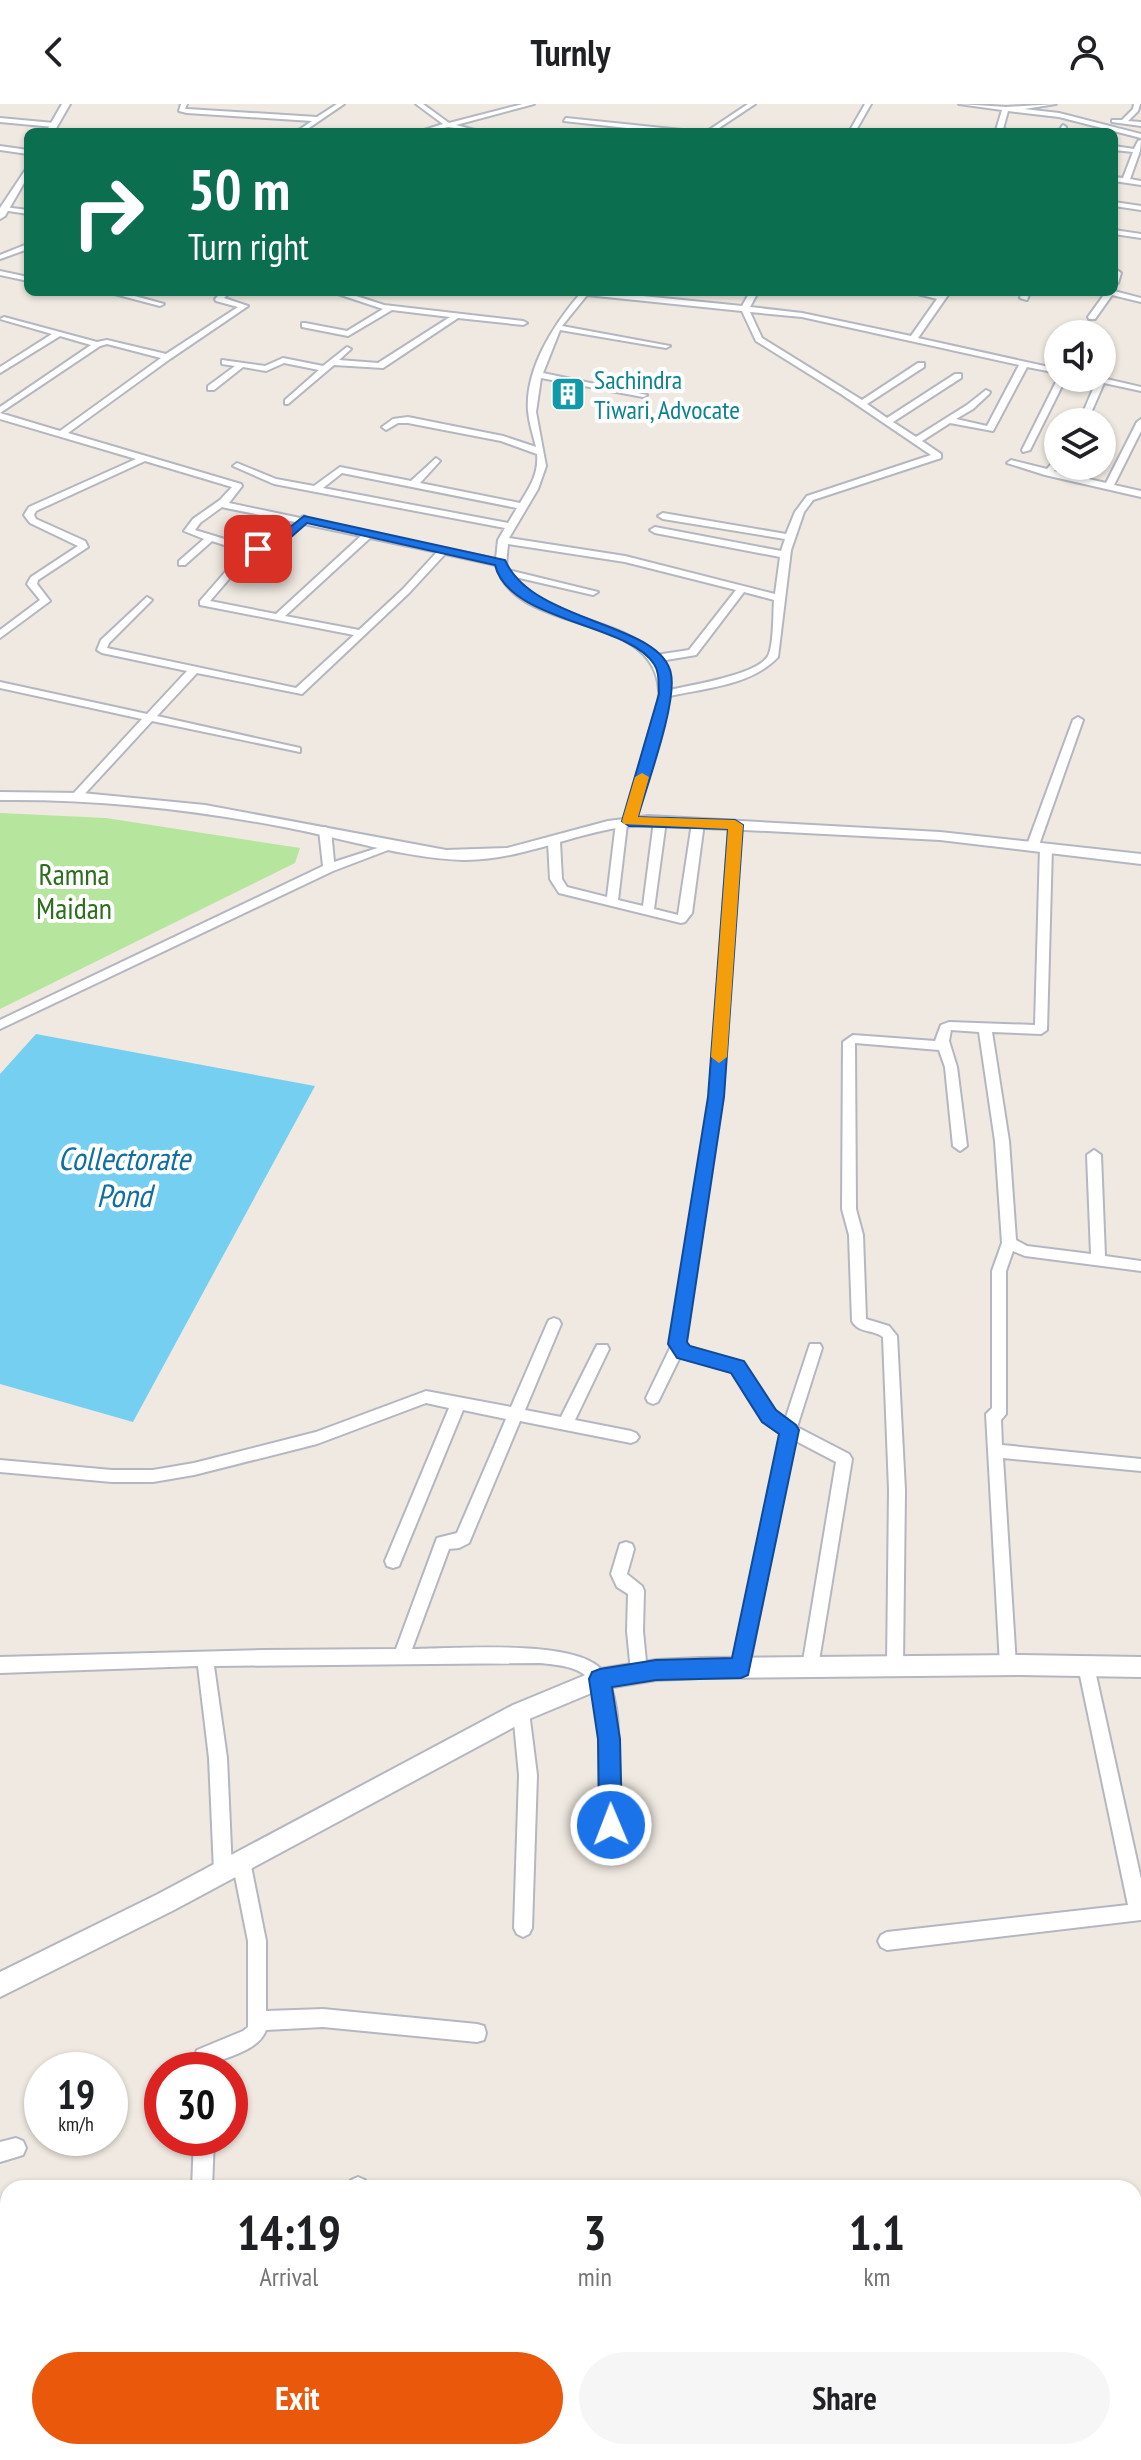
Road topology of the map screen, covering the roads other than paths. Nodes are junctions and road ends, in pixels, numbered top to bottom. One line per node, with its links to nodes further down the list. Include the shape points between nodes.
1 (66, 104): 22 (street)
2 (184, 104): 14 (street, via 182,111)
3 (327, 104): 4 (street)
4 (340, 104): 14 (street)
5 (419, 104): 21 (street)
6 (531, 104): 21 (street)
7 (752, 104): 28 (street)
8 (868, 104): 29 (street)
9 (962, 104): 13 (street)
10 (1053, 104): 12 (street)
11 (1137, 104): 17 (street)
12 (1031, 105): 13 (street)
13 (1006, 109): 18 (street); 30 (street)
14 (319, 119): 23 (street)
15 (0, 120): 22 (street)
16 (566, 120): 19 (street)
17 (1123, 122): 18 (street); 20 (street)
18 (1099, 123): 31 (street)
19 (608, 124): 26 (street); 27 (street)
20 (1141, 124)
21 (448, 125): 24 (street); 25 (street)
22 (52, 128)
23 (305, 128)
24 (436, 128)
25 (461, 128)
26 (604, 128)
27 (643, 128)
28 (715, 128)
29 (854, 128)
30 (1000, 128)
31 (1112, 128)
32 (1118, 130): 33 (street)
33 (1140, 139): 36 (street)
34 (0, 148): 35 (street)
35 (24, 151)
36 (1137, 151): 37 (street); 39 (street)
37 (1118, 153)
38 (1118, 154): 39 (street)
39 (1133, 162): 42 (street)
40 (24, 176): 47 (street)
41 (1118, 179): 42 (street)
42 (1126, 180): 43 (street)
43 (1141, 183)
44 (1118, 205): 45 (street)
45 (1141, 208)
46 (24, 212): 47 (street)
47 (2, 213)
48 (1118, 233): 49 (street)
49 (1141, 236)
50 (24, 248): 51 (street)
51 (0, 257)
52 (0, 273): 53 (street)
53 (24, 278)
54 (1118, 295): 63 (street)
55 (127, 296): 64 (street)
56 (222, 296): 78 (street, via 219,299 244,306)
57 (350, 296): 65 (street)
58 (580, 296): 72 (street)
59 (621, 296): 66 (street)
60 (752, 296): 66 (street)
61 (944, 296): 74 (street)
62 (1108, 296): 68 (street)
63 (1141, 300)
64 (160, 304)
65 (390, 308): 67 (street); 71 (street, via 348,334)
66 (745, 309): 74 (street, via 802,315); 96 (street, via 759,339)
67 (455, 317): 70 (street); 80 (street, via 380,366)
68 (1092, 317)
69 (4, 319): 73 (street)
70 (523, 323)
71 (305, 325)
72 (557, 327): 76 (street); 87 (street)
73 (58, 334): 75 (street); 86 (street)
74 (913, 339): 81 (street)
75 (97, 344): 78 (street); 97 (street)
76 (666, 346)
77 (347, 349): 80 (street)
78 (167, 357): 102 (street)
79 (225, 362): 82 (street)
80 (333, 362): 85 (street)
81 (1024, 364): 84 (street); 98 (street, via 990,429)
82 (241, 365): 85 (street, via 266,369 283,360); 90 (street)
83 (921, 365): 96 (street)
84 (1044, 368)
85 (325, 369): 95 (street)
86 (0, 371)
87 (540, 375): 94 (street); 105 (street, via 531,410)
88 (958, 376): 99 (street)
89 (1116, 383): 91 (street)
90 (211, 388)
91 (1141, 389)
92 (986, 392): 98 (street)
93 (1055, 392): 104 (street)
94 (643, 395)
95 (288, 402)
96 (862, 404): 99 (street)
97 (0, 414): 102 (street)
98 (948, 420): 103 (street)
99 (888, 421): 103 (street)
100 (386, 427): 105 (street, via 408,420)
101 (1140, 427): 113 (street)
102 (62, 434): 106 (street)
103 (916, 441): 123 (street, via 938,456 810,498 799,509)
104 (1026, 450)
105 (541, 452): 117 (street, via 542,469)
106 (145, 458): 116 (street, via 238,486); 137 (street, via 32,509 33,521 83,547 34,579 32,584 45,601)
107 (436, 461): 112 (street)
108 (1011, 463): 110 (street)
109 (237, 466): 114 (street, via 266,479)
110 (1044, 472)
111 (1078, 480): 113 (street)
112 (413, 485): 114 (street, via 340,470); 117 (street)
113 (1109, 487): 115 (street)
114 (315, 489): 120 (street)
115 (1141, 494)
116 (223, 502): 119 (street); 124 (street, via 190,529)
117 (522, 506): 120 (street)
118 (663, 516): 123 (street)
119 (304, 519): 122 (street); 127 (street, via 279,541)
120 (511, 526): 125 (street)
121 (655, 530): 128 (street)
122 (369, 534): 126 (street); 135 (street)
123 (789, 537): 128 (street)
124 (210, 538): 127 (street); 129 (street)
125 (503, 540): 130 (street); 131 (street, via 625,559)
126 (444, 550): 130 (street); 136 (street)
127 (253, 551): 135 (street, via 203,603)
128 (787, 555): 133 (street)
129 (182, 563)
130 (502, 567): 132 (street); 138 (street, via 523,594 630,639)
131 (742, 589): 133 (street); 138 (street, via 692,653)
132 (593, 592)
133 (781, 599): 141 (street, via 770,663)
134 (147, 600): 139 (street, via 101,648)
135 (277, 618): 136 (street)
136 (360, 633): 139 (street, via 298,692)
137 (0, 635)
138 (657, 658): 141 (street, via 665,672)
139 (194, 670): 142 (street)
140 (0, 685): 142 (street)
141 (665, 694): 148 (street)
142 (151, 718): 144 (street); 146 (street)
143 (1078, 720): 153 (street)
144 (296, 750)
145 (0, 796): 146 (street)
146 (76, 797): 151 (street, via 149,802)
147 (660, 821): 148 (street); 149 (street); 158 (street)
148 (626, 822): 152 (street); 157 (street)
149 (698, 823): 150 (street); 158 (street, via 685,916)
150 (735, 825): 153 (street); 168 (street, via 716,1097)
151 (325, 830): 154 (street); 156 (street)
152 (554, 842): 154 (street, via 466,856); 157 (street, via 560,887)
153 (1039, 846): 155 (street); 160 (street, via 1042,1028)
154 (390, 847): 156 (street)
155 (1141, 859)
156 (329, 868): 159 (street)
157 (612, 903): 158 (street)
158 (648, 912)
159 (0, 1025)
160 (985, 1028): 161 (street, via 947,1026); 164 (street, via 1002,1141)
161 (943, 1041): 162 (street); 186 (street, via 938,1046 849,1042 849,1209 856,1235 858,1318 890,1336 897,1490)
162 (960, 1146)
163 (1094, 1155): 165 (street)
164 (1009, 1243): 165 (street, via 1025,1251); 177 (street, via 999,1271)
165 (1098, 1260): 166 (street)
166 (1141, 1266)
167 (554, 1324): 173 (street)
168 (678, 1346): 171 (street); 175 (street, via 683,1352 738,1367 769,1416)
169 (815, 1348): 175 (street)
170 (602, 1349): 174 (street)
171 (653, 1398)
172 (459, 1402): 173 (street); 179 (street, via 417,1399 317,1438 153,1476); 181 (street)
173 (516, 1414): 174 (street); 182 (street, via 463,1538 443,1543)
174 (565, 1424): 176 (street)
175 (789, 1430): 188 (street, via 845,1462); 190 (street)
176 (631, 1437)
177 (995, 1451): 178 (street); 185 (street)
178 (1141, 1465)
179 (0, 1466)
180 (626, 1549): 191 (street, via 619,1574 636,1593)
181 (393, 1561)
182 (401, 1657): 183 (street); 192 (street, via 563,1658 588,1667)
183 (205, 1659): 184 (street); 195 (street)
184 (0, 1665)
185 (1008, 1665): 186 (street); 187 (street)
186 (895, 1666): 188 (street)
187 (1086, 1666): 189 (street); 197 (street, via 1136,1913)
188 (810, 1667): 190 (street)
189 (1141, 1667)
190 (741, 1668): 191 (street)
191 (639, 1672): 192 (street)
192 (600, 1679): 193 (street); 194 (street, via 609,1739)
193 (521, 1712): 195 (street); 196 (street, via 528,1775)
194 (611, 1854)
195 (232, 1866): 198 (street); 199 (street, via 257,1941)
196 (523, 1928)
197 (887, 1941)
198 (0, 1985)
199 (258, 2021): 200 (street, via 323,2018); 201 (street, via 255,2035)
200 (477, 2033)
201 (216, 2052)
202 (203, 2156): 203 (street)
203 (202, 2180)

